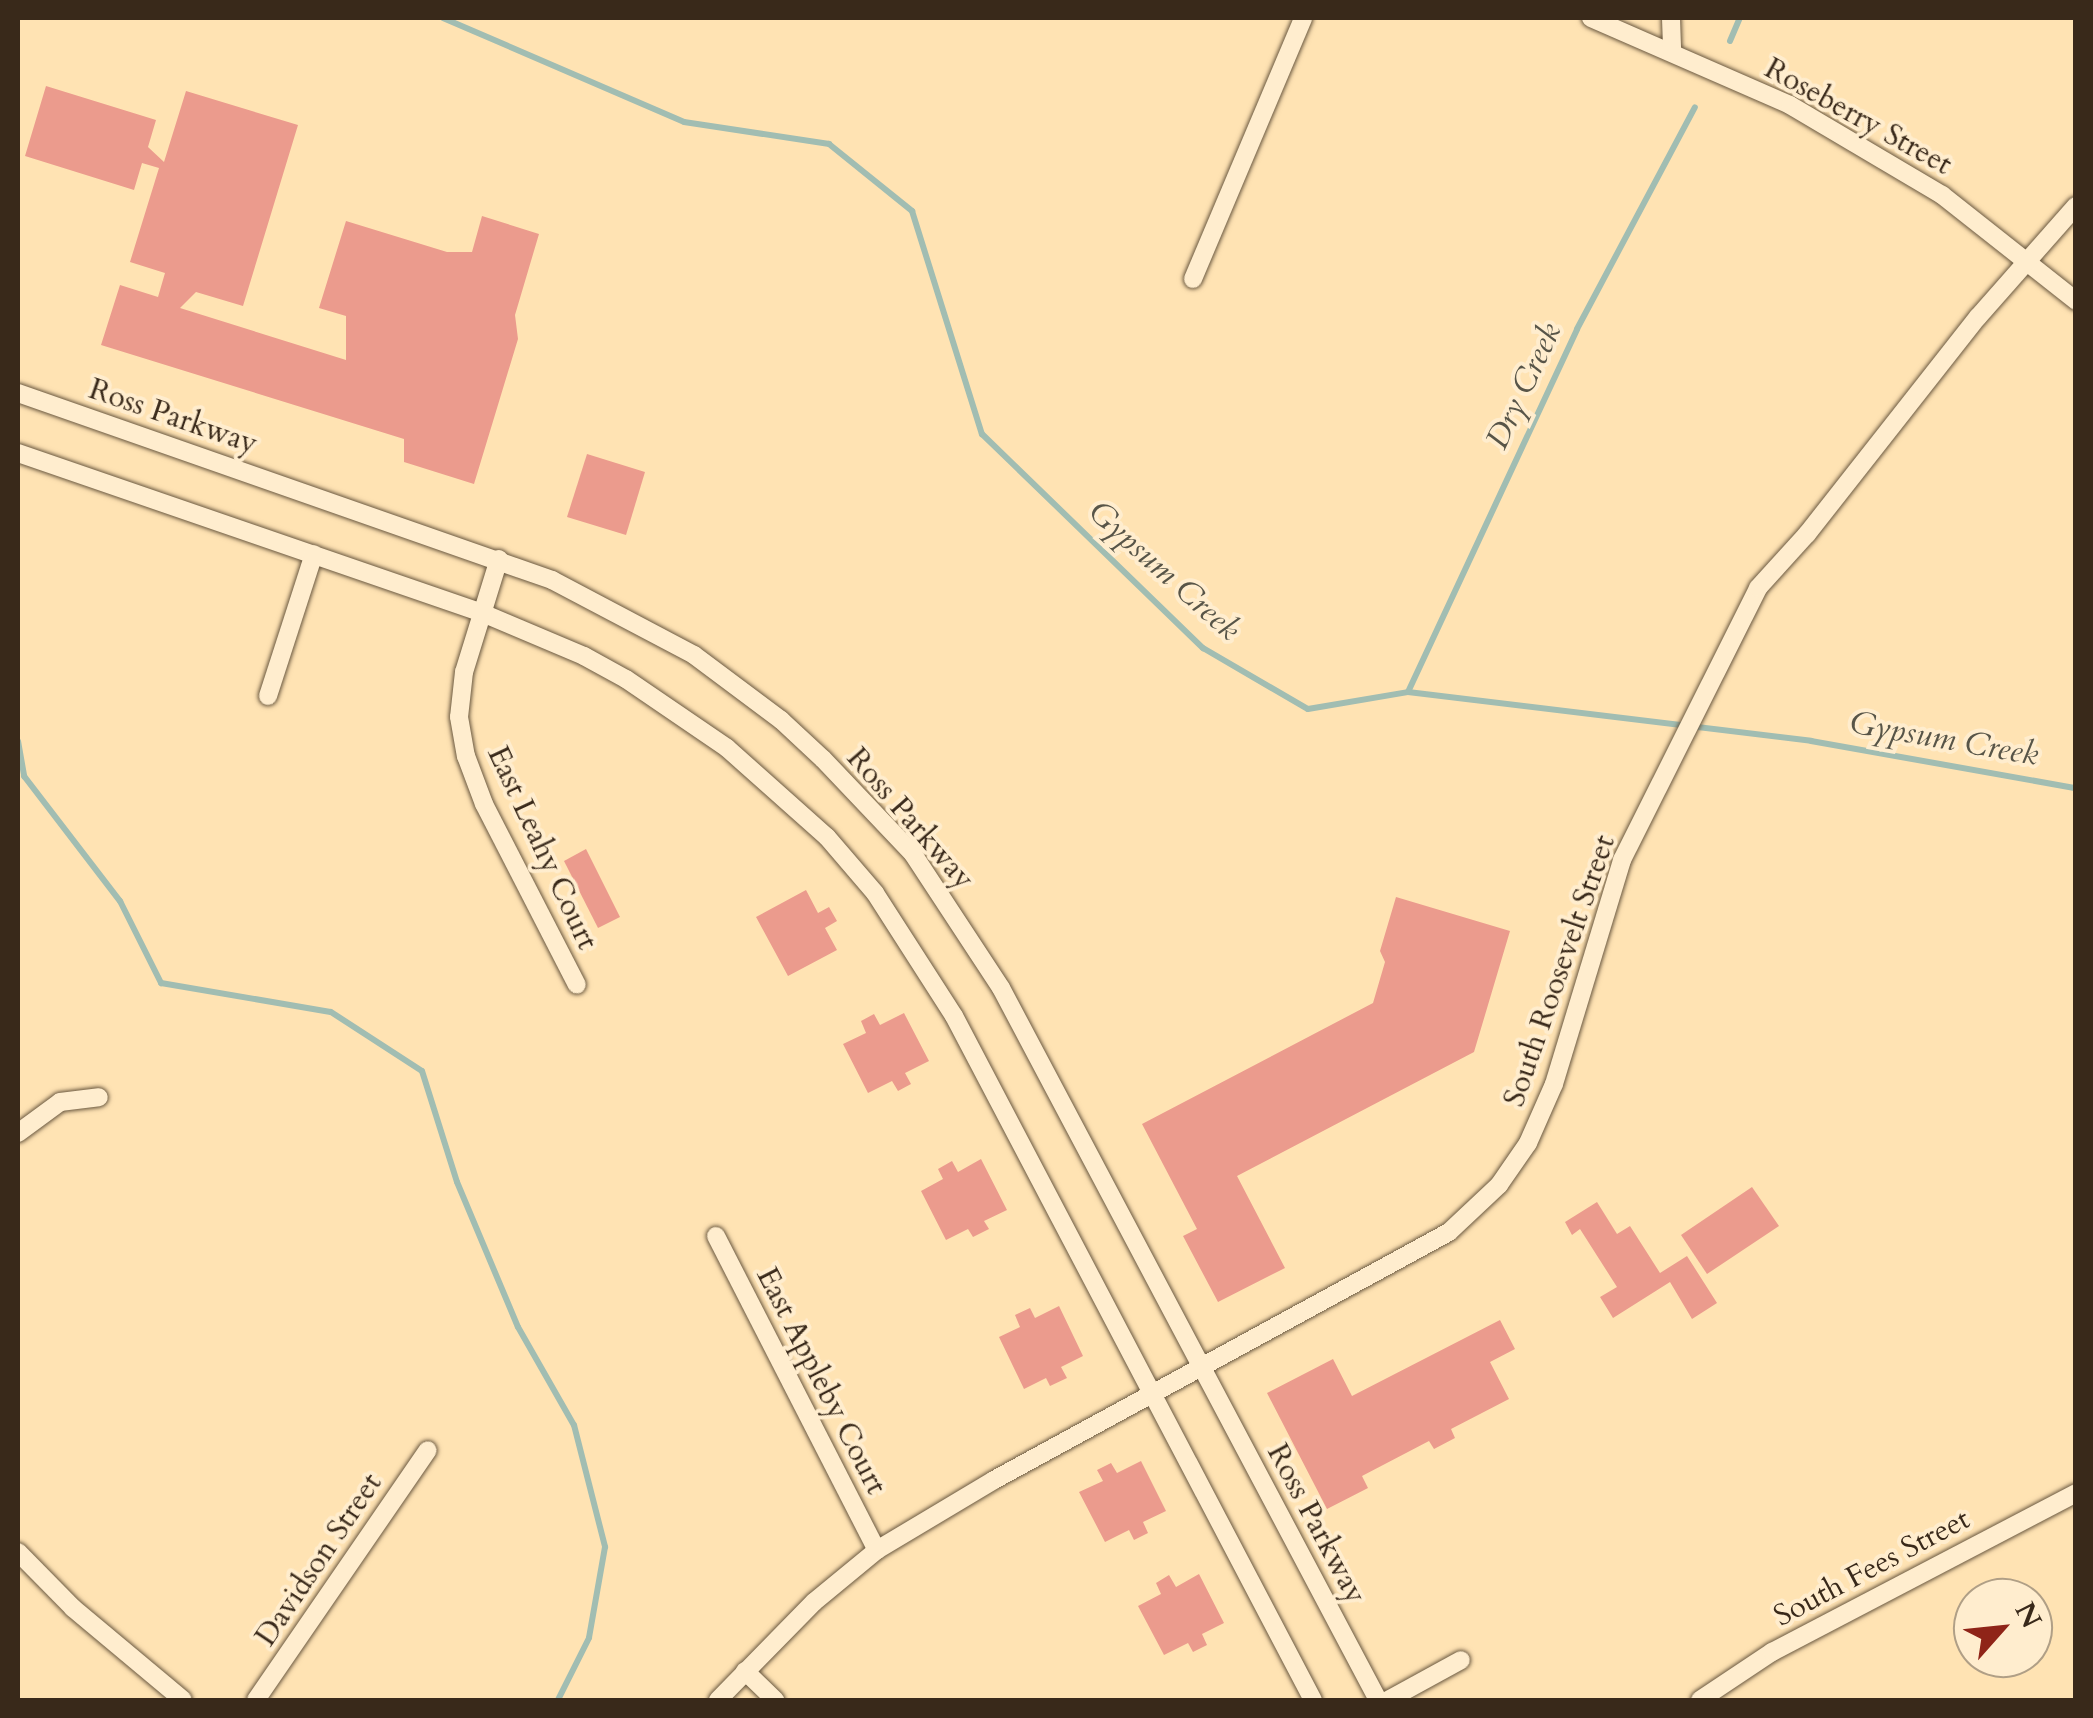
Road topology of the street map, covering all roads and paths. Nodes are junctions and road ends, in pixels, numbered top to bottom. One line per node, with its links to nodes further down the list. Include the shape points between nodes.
1 (1303, 18): 7 (street)
2 (1592, 18): 4 (street, Roseberry Street)
3 (1671, 18): 4 (street)
4 (1672, 51): 6 (street, Roseberry Street, via 1790,105 1942,195)
5 (2076, 206): 6 (street, South Roosevelt Street)
6 (2024, 264): 8 (street, Roseberry Street); 19 (street, South Roosevelt Street, via 1758,588 1610,895 1554,1084 1528,1142 1498,1184 1449,1232)
7 (1194, 279)
8 (2076, 301)
9 (18, 394): 12 (street, Ross Parkway)
10 (18, 453): 11 (street)
11 (314, 554): 13 (street); 14 (street)
12 (499, 559): 13 (street, East Leahy Court); 19 (street, Ross Parkway, via 606,605 740,688 824,759 913,854 1001,988)
13 (480, 612): 15 (street, East Leahy Court, via 459,718 466,756); 20 (street, via 584,656 666,704 828,837 875,893 954,1016)
14 (268, 696)
15 (577, 985)
16 (99, 1097): 17 (street, via 60,1102)
17 (18, 1133)
18 (716, 1236): 23 (street, East Appleby Court)
19 (1203, 1368): 20 (street, South Roosevelt Street); 32 (street, Ross Parkway)
20 (1154, 1396): 23 (street, South Roosevelt Street); 31 (street)
21 (428, 1450): 28 (street, Davidson Street)
22 (2076, 1493): 34 (street, South Fees Street, via 1772,1652)
23 (878, 1550): 26 (street, South Roosevelt Street)
24 (18, 1552): 27 (street)
25 (1461, 1660): 33 (street)
26 (745, 1671): 29 (street, South Roosevelt Street); 30 (street)
27 (182, 1700)
28 (256, 1700)
29 (718, 1700)
30 (775, 1700)
31 (1313, 1700)
32 (1378, 1700)
33 (1388, 1700)
34 (1700, 1700)

